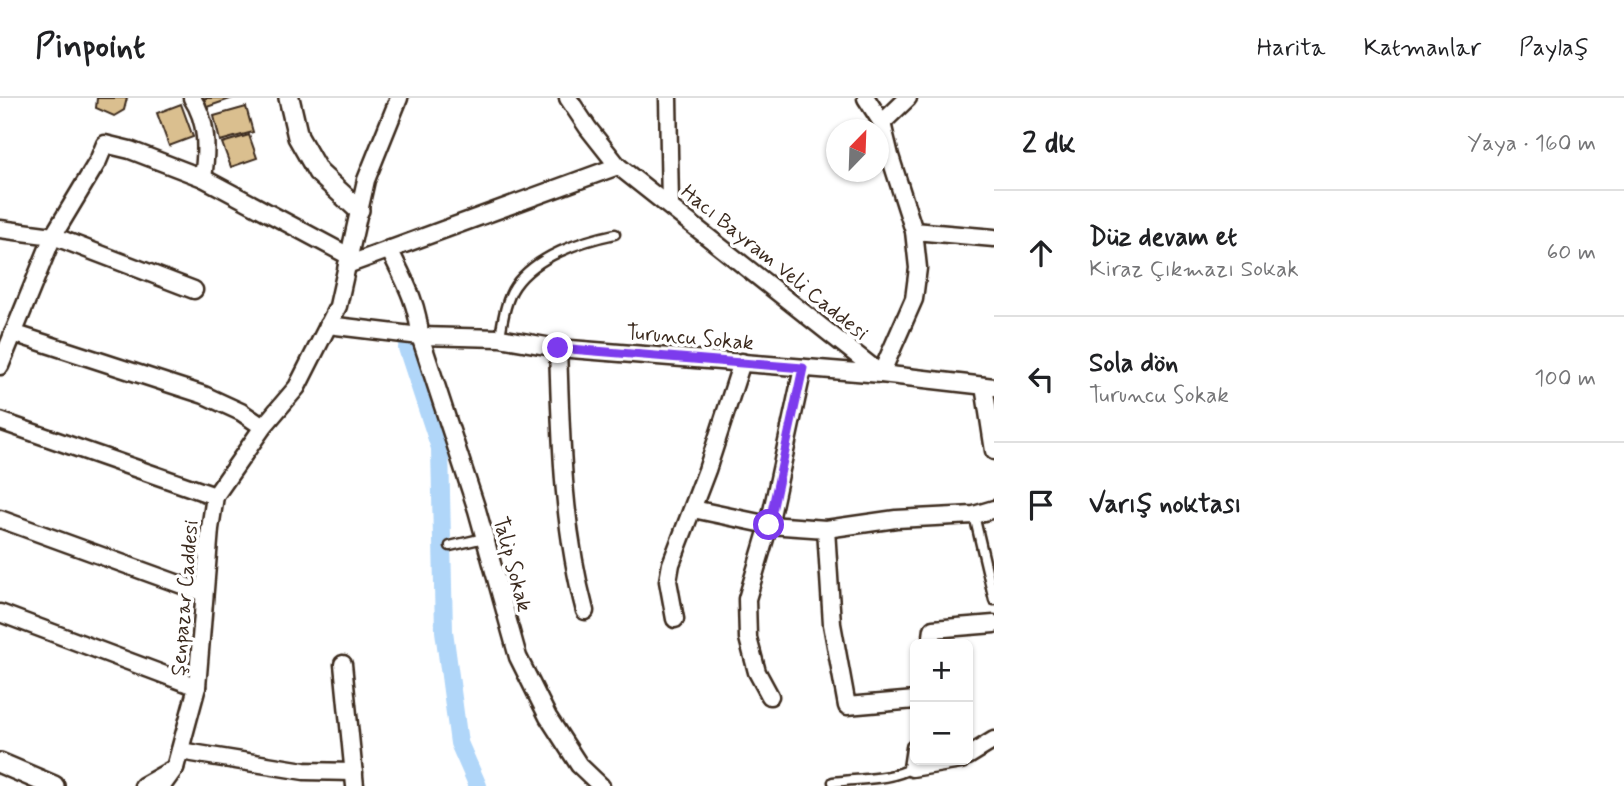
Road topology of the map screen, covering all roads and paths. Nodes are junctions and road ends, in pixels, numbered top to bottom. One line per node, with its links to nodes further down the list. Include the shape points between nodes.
1 (191, 98): 12 (street, via 208,145)
2 (289, 98): 14 (street, via 298,138 318,172)
3 (398, 98): 14 (street, Şenpazar Caddesi)
4 (568, 98): 11 (street, Hacı Bayram Veli Caddesi)
5 (668, 98): 13 (street)
6 (866, 98): 8 (street)
7 (908, 98): 9 (street)
8 (879, 119)
9 (887, 119)
10 (889, 152): 16 (street)
11 (618, 166): 13 (street, Hacı Bayram Veli Caddesi); 20 (street)
12 (203, 178): 18 (street, via 105,144); 21 (street)
13 (670, 205): 31 (street, Hacı Bayram Veli Caddesi)
14 (359, 211): 21 (street, Şenpazar Caddesi)
15 (0, 229): 18 (street)
16 (914, 231): 19 (street); 31 (street, via 918,268 914,299)
17 (615, 234): 26 (lane, via 536,265 514,287)
18 (53, 236): 22 (street); 24 (street)
19 (994, 238)
20 (389, 250): 21 (street); 25 (street, Talip Sokak, via 414,298)
21 (348, 260): 23 (street, Şenpazar Caddesi, via 338,306)
22 (194, 290)
23 (328, 325): 25 (street, Turuncu Sokak); 34 (street, Şenpazar Caddesi, via 297,387)
24 (13, 333): 29 (street); 34 (street, via 204,395)
25 (420, 335): 26 (street, Turuncu Sokak); 43 (street, Talip Sokak)
26 (500, 338): 27 (street, Turuncu Sokak)
27 (558, 348): 28 (street, Turuncu Sokak); 47 (street, via 562,469 572,555)
28 (743, 362): 30 (street, Turuncu Sokak); 37 (street)
29 (0, 366)
30 (803, 368): 31 (street, Turuncu Sokak); 41 (street)
31 (881, 374): 32 (street)
32 (989, 386): 35 (street)
33 (0, 421): 36 (street)
34 (263, 426): 36 (street, Şenpazar Caddesi)
35 (994, 451)
36 (215, 496): 45 (street, Şenpazar Caddesi)
37 (693, 509): 41 (street); 49 (street, via 668,581)
38 (994, 509): 39 (street)
39 (974, 515): 42 (street); 46 (lane)
40 (0, 519): 45 (street)
41 (769, 525): 42 (street); 54 (street, via 747,599 748,638 757,672)
42 (826, 529): 55 (street, via 832,624 847,706)
43 (484, 538): 44 (lane); 69 (street, Talip Sokak, via 518,657 548,717 579,765)
44 (450, 546)
45 (204, 593): 53 (street, Şenpazar Caddesi)
46 (994, 600)
47 (585, 611)
48 (0, 613): 53 (street)
49 (676, 619)
50 (994, 624): 51 (street, via 933,629)
51 (932, 639)
52 (343, 664): 64 (street)
53 (197, 687): 57 (street, Şenpazar Caddesi)
54 (770, 696)
55 (910, 700)
56 (994, 740): 58 (street)
57 (180, 751): 62 (street, Şenpazar Caddesi); 64 (street)
58 (973, 753)
59 (0, 763): 66 (street)
60 (912, 765): 63 (street)
61 (930, 765): 63 (street)
62 (175, 768): 67 (street); 68 (street, Şenpazar Caddesi)
63 (912, 768): 65 (lane, via 873,779)
64 (355, 779)
65 (833, 782)
66 (54, 786)
67 (143, 786)
68 (162, 786)
69 (601, 786)

